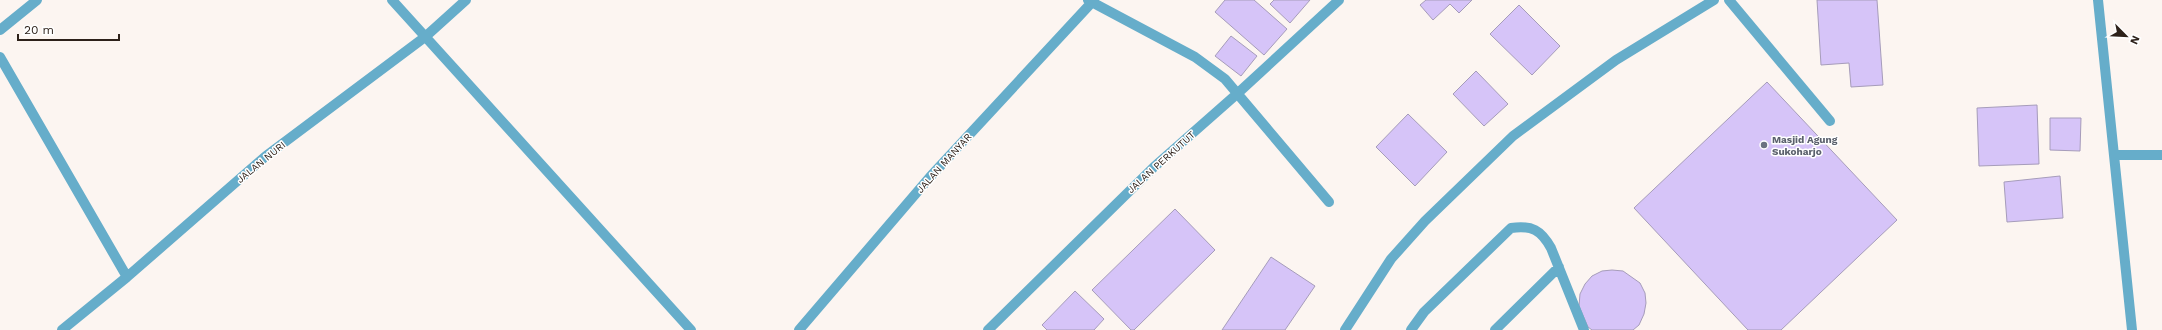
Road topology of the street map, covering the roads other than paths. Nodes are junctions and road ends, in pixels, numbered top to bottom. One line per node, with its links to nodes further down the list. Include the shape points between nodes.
1 (37, 0): 9 (street)
2 (392, 0): 10 (street)
3 (466, 0): 10 (street, JALAN NURI)
4 (1339, 0): 12 (street, JALAN PERKUTUT)
5 (1714, 0): 23 (street, via 1616,60 1513,136 1425,221 1391,259)
6 (1729, 0): 13 (street)
7 (2098, 0): 14 (street)
8 (1091, 1): 12 (street, via 1195,57 1225,79); 21 (street, JALAN MANYAR, via 930,177)
9 (0, 30)
10 (425, 37): 18 (street, JALAN NURI, via 266,156); 20 (street)
11 (0, 57): 18 (street)
12 (1238, 94): 16 (street); 22 (street, JALAN PERKUTUT, via 1154,166)
13 (1830, 121)
14 (2114, 155): 15 (street); 27 (street)
15 (2162, 155)
16 (1329, 202)
17 (1559, 267): 24 (street, via 1545,237 1534,229 1511,228 1424,312); 25 (street); 26 (street)
18 (127, 277): 19 (street, JALAN NURI)
19 (62, 330)
20 (691, 330)
21 (799, 330)
22 (988, 330)
23 (1345, 330)
24 (1411, 330)
25 (1495, 330)
26 (1584, 330)
27 (2132, 330)

